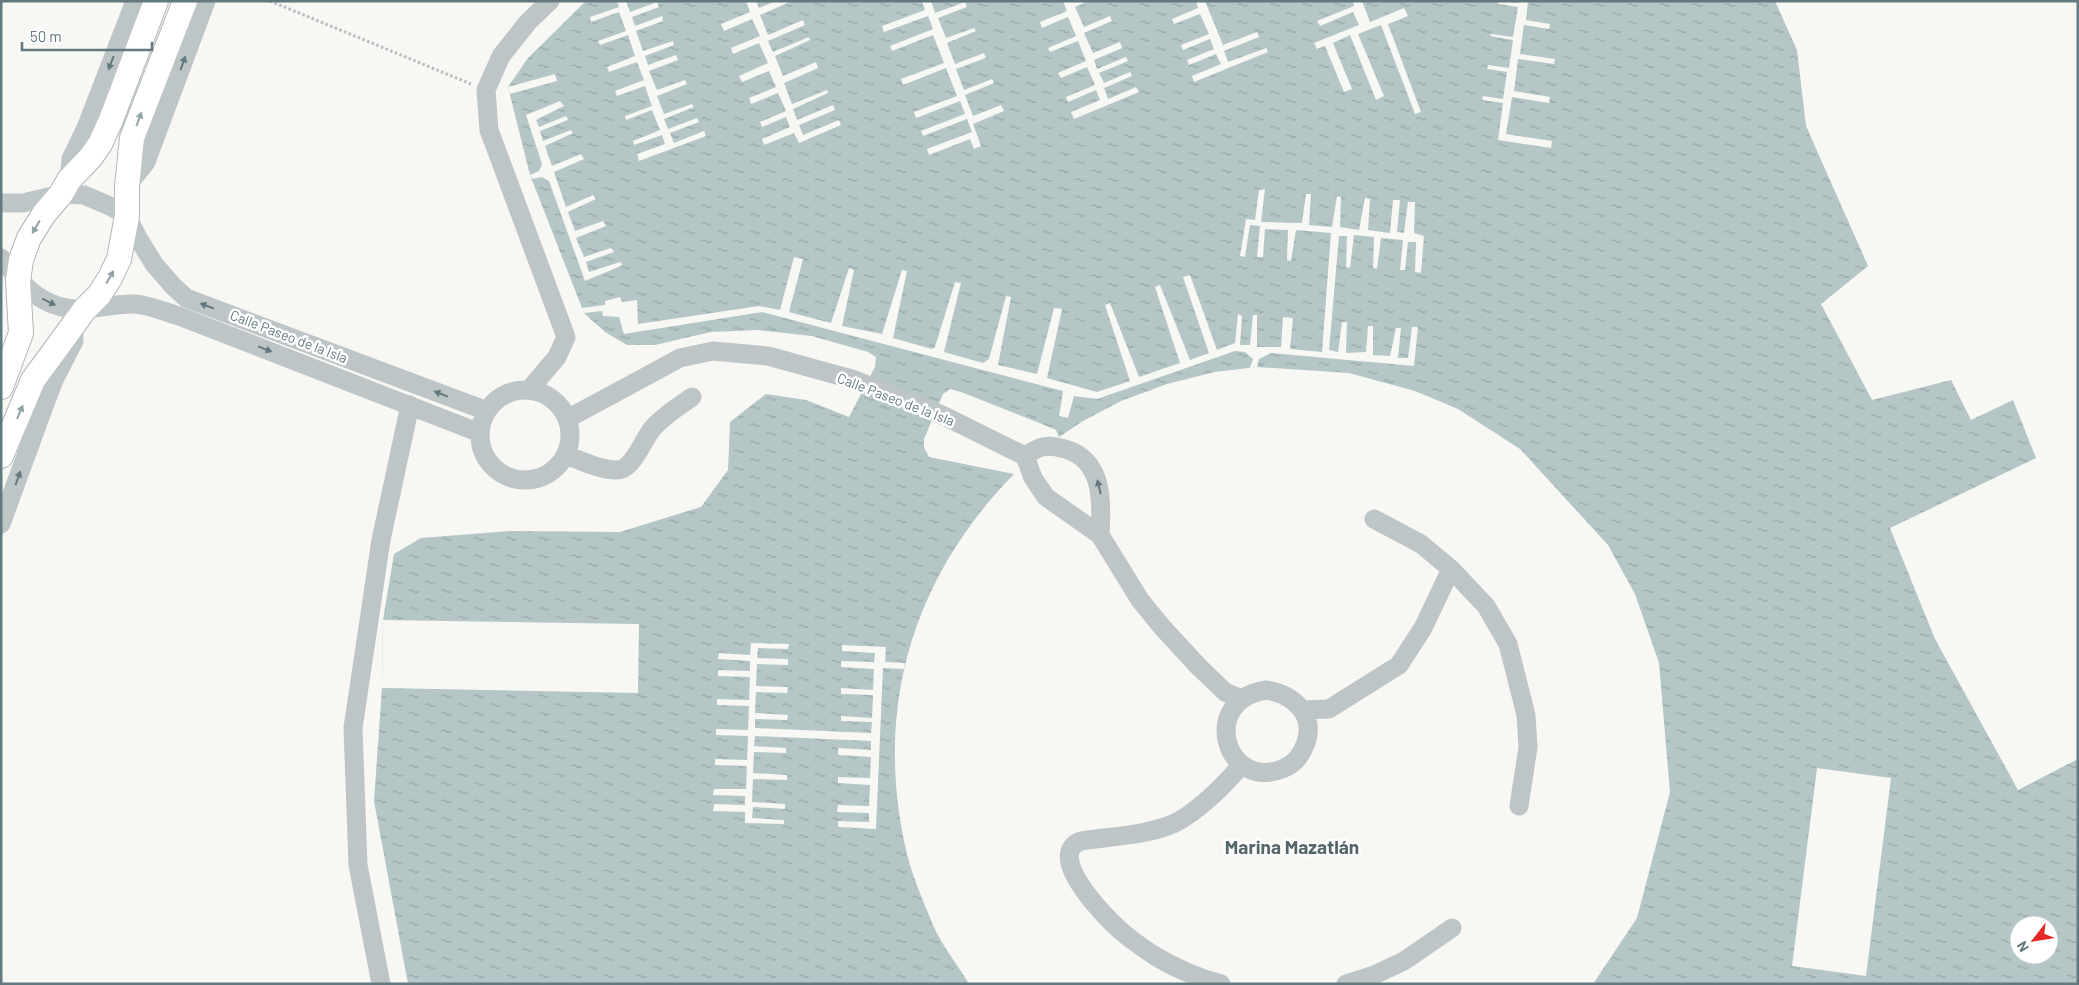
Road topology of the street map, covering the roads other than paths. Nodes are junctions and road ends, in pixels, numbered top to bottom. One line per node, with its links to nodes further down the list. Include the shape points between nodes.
1 (135, 1): 7 (street, one-way to 7, via 71,160)
2 (156, 1): 7 (main road, via 100,144)
3 (185, 1): 6 (main road, one-way to 3, via 132,138)
4 (206, 1): 6 (street, one-way to 4, via 146,162)
5 (550, 1): 17 (street, via 528,22 502,56 486,90 488,130 566,337 557,357)
6 (127, 186): 9 (main road)
7 (65, 187): 8 (street, via 23,203); 9 (street); 11 (main road, one-way to 11, via 29,238)
8 (1, 203)
9 (127, 216): 12 (street, Calle Paseo de la Isla, via 154,264); 13 (main road, one-way to 9, via 110,278 119,259)
10 (1, 258): 11 (street)
11 (18, 281): 13 (street, one-way to 13, via 49,303); 15 (main road)
12 (186, 298): 14 (street); 20 (street, Calle Paseo de la Isla, one-way to 12)
13 (79, 316): 14 (street, Calle Paseo de la Isla, via 134,304); 24 (main road, one-way to 13, via 33,380); 27 (street, one-way to 13, via 54,380 74,341)
14 (179, 316): 19 (street, Calle Paseo de la Isla, one-way to 19)
15 (11, 338): 16 (main road)
16 (1, 387)
17 (529, 390): 20 (street, via 505,394); 21 (street, via 552,399)
18 (692, 397): 23 (street, via 662,418 624,468 615,470)
19 (410, 405): 22 (street, Calle Paseo de la Isla); 35 (street, via 381,540 353,728 358,865)
20 (487, 411): 22 (street)
21 (567, 419): 23 (street, via 570,433); 25 (street, Calle Paseo de la Isla, via 680,358 713,352 768,356 855,380 940,414)
22 (480, 433): 23 (street, via 488,460 511,478 539,478 552,471)
23 (566, 455)
24 (1, 456)
25 (1026, 456): 28 (street, via 1033,478 1046,497); 28 (street, one-way to 25, via 1100,489 1088,463 1073,452 1050,445 1035,449)
26 (1374, 519): 29 (street, via 1421,544)
27 (1, 524)
28 (1100, 536): 30 (street, via 1140,600 1162,627 1226,692)
29 (1451, 569): 31 (street, via 1423,628 1399,665 1329,709); 33 (street, via 1486,606 1508,644 1526,715 1528,747)
30 (1241, 699): 31 (street, via 1253,692 1278,692); 32 (street, via 1233,706 1225,727 1229,749)
31 (1304, 710): 32 (street, via 1308,730 1296,761 1281,770 1265,773)
32 (1241, 765): 36 (street, via 1226,783 1176,822 1150,831 1081,841 1073,844 1068,862 1097,907 1121,931 1155,956 1192,975)
33 (1519, 806)
34 (1452, 928): 37 (street, via 1404,961)
35 (381, 984)
36 (1222, 984)
37 (1346, 984)

